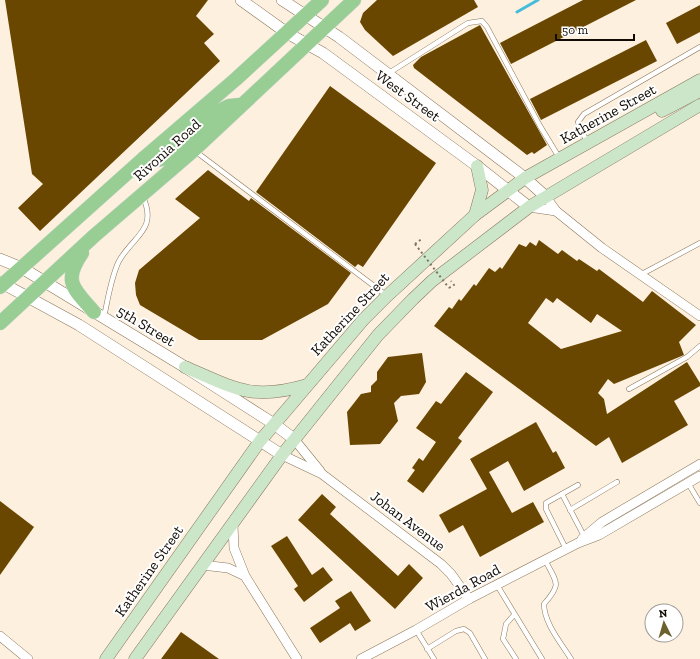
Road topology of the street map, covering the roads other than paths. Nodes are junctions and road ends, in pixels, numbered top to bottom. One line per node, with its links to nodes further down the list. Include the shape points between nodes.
1 (241, 0): 7 (street, West Street)
2 (282, 0): 5 (street, West Street)
3 (322, 0): 5 (main road, Rivonia Road)
4 (354, 0): 6 (main road, Rivonia Road)
5 (306, 15): 6 (street, West Street); 7 (main road, Rivonia Road)
6 (324, 26): 8 (main road, Rivonia Road); 10 (street, West Street)
7 (287, 33): 8 (street, West Street); 17 (main road, Rivonia Road)
8 (306, 44): 13 (main road, Rivonia Road); 19 (street, West Street, via 323,53)
9 (700, 47): 15 (lane, via 579,118 578,122)
10 (387, 74): 18 (lane, via 468,23 482,21); 20 (street, West Street)
11 (700, 80): 15 (main road, Katherine Street)
12 (700, 91): 20 (main road, via 543,174)
13 (242, 104): 16 (main road, Rivonia Road); 17 (main road, via 219,111 163,159)
14 (700, 105): 23 (main road)
15 (588, 143): 18 (main road, Katherine Street)
16 (194, 150): 22 (main road, Rivonia Road); 34 (lane)
17 (144, 158): 30 (main road, Rivonia Road)
18 (560, 159): 20 (main road, Katherine Street)
19 (477, 166): 21 (street, West Street); 26 (main road, via 482,190)
20 (525, 178): 21 (main road, Katherine Street); 23 (street, West Street)
21 (509, 190): 24 (street, West Street); 26 (main road, Katherine Street)
22 (142, 195): 27 (main road, Rivonia Road); 36 (lane, via 148,212 147,222 141,234 120,260)
23 (545, 196): 24 (main road); 25 (street, West Street)
24 (529, 207): 25 (street); 44 (main road, via 413,298 378,335)
25 (556, 211): 31 (street, West Street)
26 (475, 215): 34 (main road, Katherine Street)
27 (94, 236): 32 (main road, Rivonia Road); 36 (main road, via 71,274 74,289)
28 (700, 243): 31 (lane)
29 (0, 259): 30 (street, 5th Street)
30 (22, 268): 32 (street, 5th Street); 33 (main road, Rivonia Road)
31 (640, 275): 37 (street, West Street)
32 (44, 282): 35 (main road, Rivonia Road); 36 (street, 5th Street)
33 (1, 284): 35 (street)
34 (387, 296): 41 (main road, Katherine Street)
35 (29, 297): 38 (main road, Rivonia Road); 45 (street, via 97,336)
36 (99, 315): 40 (street, 5th Street)
37 (700, 316)
38 (0, 323)
39 (700, 346): 42 (lane, via 687,357)
40 (185, 367): 41 (main road, via 247,392 287,391); 43 (street, 5th Street)
41 (307, 385): 43 (main road, Katherine Street)
42 (629, 389)
43 (274, 424): 44 (street, 5th Street); 45 (main road, Katherine Street)
44 (294, 439): 46 (main road); 48 (street, Johan Avenue)
45 (260, 442): 46 (street); 71 (main road, Katherine Street)
46 (282, 455): 48 (street, Johan Avenue); 58 (main road)
47 (700, 464): 49 (street, Wierda Road)
48 (322, 474): 65 (street, Johan Avenue, via 442,564)
49 (682, 474): 52 (street); 56 (street, Wierda Road)
50 (700, 476): 52 (street, Wierda Road)
51 (617, 482): 57 (lane)
52 (688, 483): 55 (lane); 56 (street, Wierda Road)
53 (578, 485): 54 (lane)
54 (562, 494): 57 (lane); 60 (lane, via 546,505)
55 (700, 503)
56 (640, 506): 59 (street, Wierda Road, via 602,522)
57 (570, 510): 59 (lane)
58 (233, 525): 62 (main road); 63 (street, via 234,548)
59 (583, 540): 60 (street, Wierda Road)
60 (566, 549): 61 (street, Wierda Road)
61 (545, 560): 64 (street, Wierda Road); 79 (lane, via 556,585 556,591 544,604 546,618)
62 (202, 565): 63 (street, via 228,568); 72 (main road)
63 (245, 576): 73 (street)
64 (497, 585): 65 (street, Wierda Road); 66 (lane)
65 (469, 599): 67 (street, Wierda Road)
66 (514, 615): 77 (lane, via 506,624 503,640); 78 (lane)
67 (416, 630): 69 (lane); 74 (street, Wierda Road)
68 (0, 636): 70 (street)
69 (427, 649): 75 (lane); 76 (lane, via 456,631 464,629 470,633)
70 (28, 659)
71 (106, 659)
72 (135, 659)
73 (297, 659)
74 (361, 659)
75 (434, 659)
76 (486, 659)
77 (516, 659)
78 (542, 659)
79 (571, 659)

